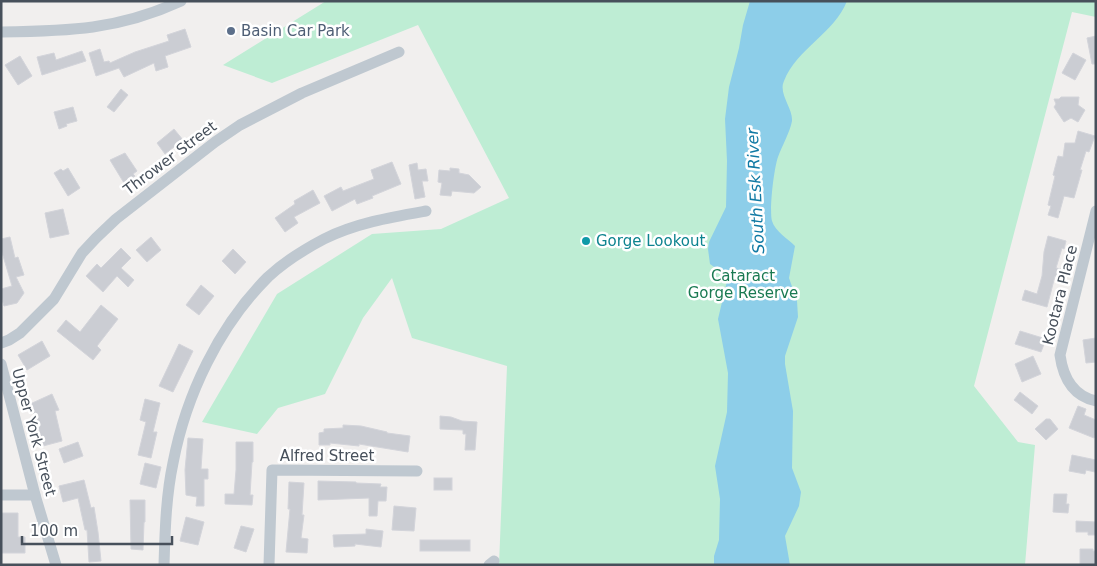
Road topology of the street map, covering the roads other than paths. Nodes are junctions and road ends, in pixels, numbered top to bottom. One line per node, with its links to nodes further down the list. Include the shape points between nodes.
1 (181, 1): 2 (street, via 140,18 95,28)
2 (1, 32)
3 (400, 52): 6 (street, Thrower Street, via 302,93 216,142 102,231 82,252 54,300 20,333)
4 (426, 211): 13 (street, via 366,223 325,239 269,277 232,320 190,401 173,462)
5 (1096, 211): 8 (street, Kootara Place, via 1060,355 1068,382 1077,392)
6 (1, 343)
7 (1, 364): 11 (street, Upper York Street)
8 (1096, 401)
9 (417, 471): 14 (street, Alfred Street, via 272,470)
10 (1, 495): 11 (street)
11 (35, 495): 12 (street, Upper York Street)
12 (56, 565)
13 (164, 565)
14 (269, 565)

